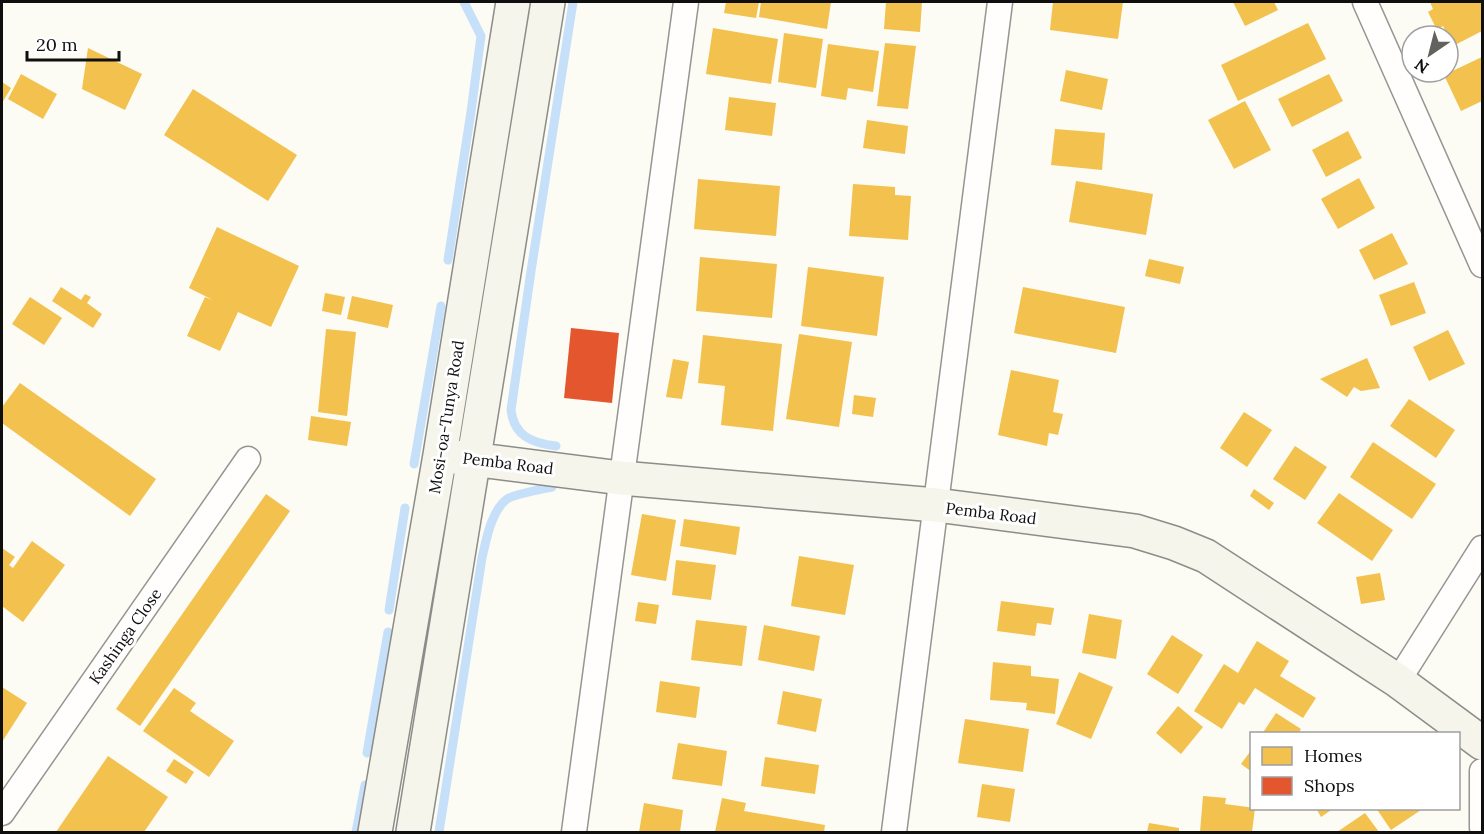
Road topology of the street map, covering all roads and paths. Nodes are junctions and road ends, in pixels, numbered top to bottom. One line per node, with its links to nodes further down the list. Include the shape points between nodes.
1 (513, 2): 7 (main road, Mosi-oa-Tunya Road)
2 (548, 2): 9 (main road, Mosi-oa-Tunya Road)
3 (686, 2): 10 (street)
4 (1000, 2): 11 (street)
5 (1365, 2): 6 (street)
6 (1482, 266)
7 (440, 455): 9 (main road, Pemba Road); 18 (main road, Mosi-oa-Tunya Road)
8 (248, 459): 16 (street, Kashinga Close)
9 (474, 459): 10 (main road, Pemba Road); 19 (main road, Mosi-oa-Tunya Road)
10 (621, 478): 11 (main road, Pemba Road); 20 (street)
11 (936, 506): 13 (main road, Pemba Road, via 1135,531 1174,543 1206,556); 21 (street)
12 (1482, 548): 13 (street)
13 (1398, 681): 14 (main road, Pemba Road)
14 (1482, 743)
15 (1482, 771): 17 (street)
16 (2, 813)
17 (1482, 828)
18 (375, 832)
19 (413, 832)
20 (573, 832)
21 (894, 832)

